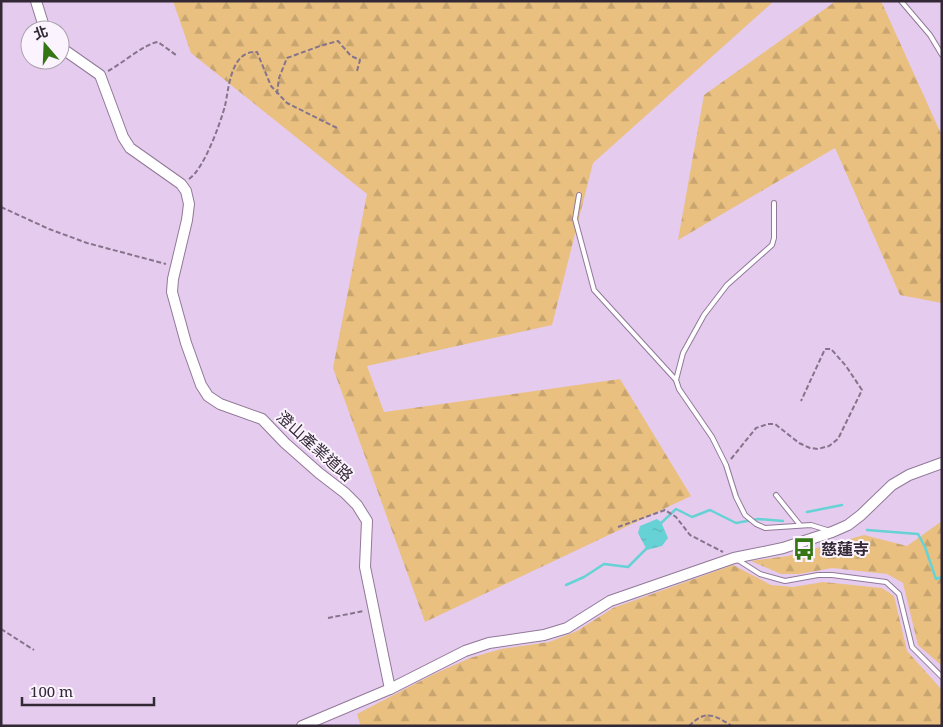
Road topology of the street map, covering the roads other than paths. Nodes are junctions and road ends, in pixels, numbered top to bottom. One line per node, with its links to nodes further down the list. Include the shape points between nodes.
1 (36, 1): 3 (street)
2 (901, 1): 5 (lane, via 930,34)
3 (42, 20)
4 (70, 55): 15 (street, 澄山產業道路, via 100,75 130,148 181,184 186,191 189,204 187,220 172,292 186,343 208,396 220,404 262,418 292,449 357,505 367,521 365,567)
5 (942, 55)
6 (579, 195): 8 (lane, via 576,219 594,290)
7 (774, 203): 8 (lane, via 772,245 727,285 704,315 683,353)
8 (676, 380): 11 (lane, via 712,437 745,515 765,528)
9 (942, 463): 12 (street, via 892,485 861,515)
10 (776, 496): 11 (lane)
11 (800, 525): 12 (lane)
12 (832, 532): 13 (street, via 783,548)
13 (734, 558): 14 (lane, via 760,574 785,581 832,575 886,582 899,594 912,647); 15 (street, via 610,601 567,628 544,635 489,643 465,651)
14 (942, 677)
15 (390, 689): 16 (street)
16 (302, 726)

